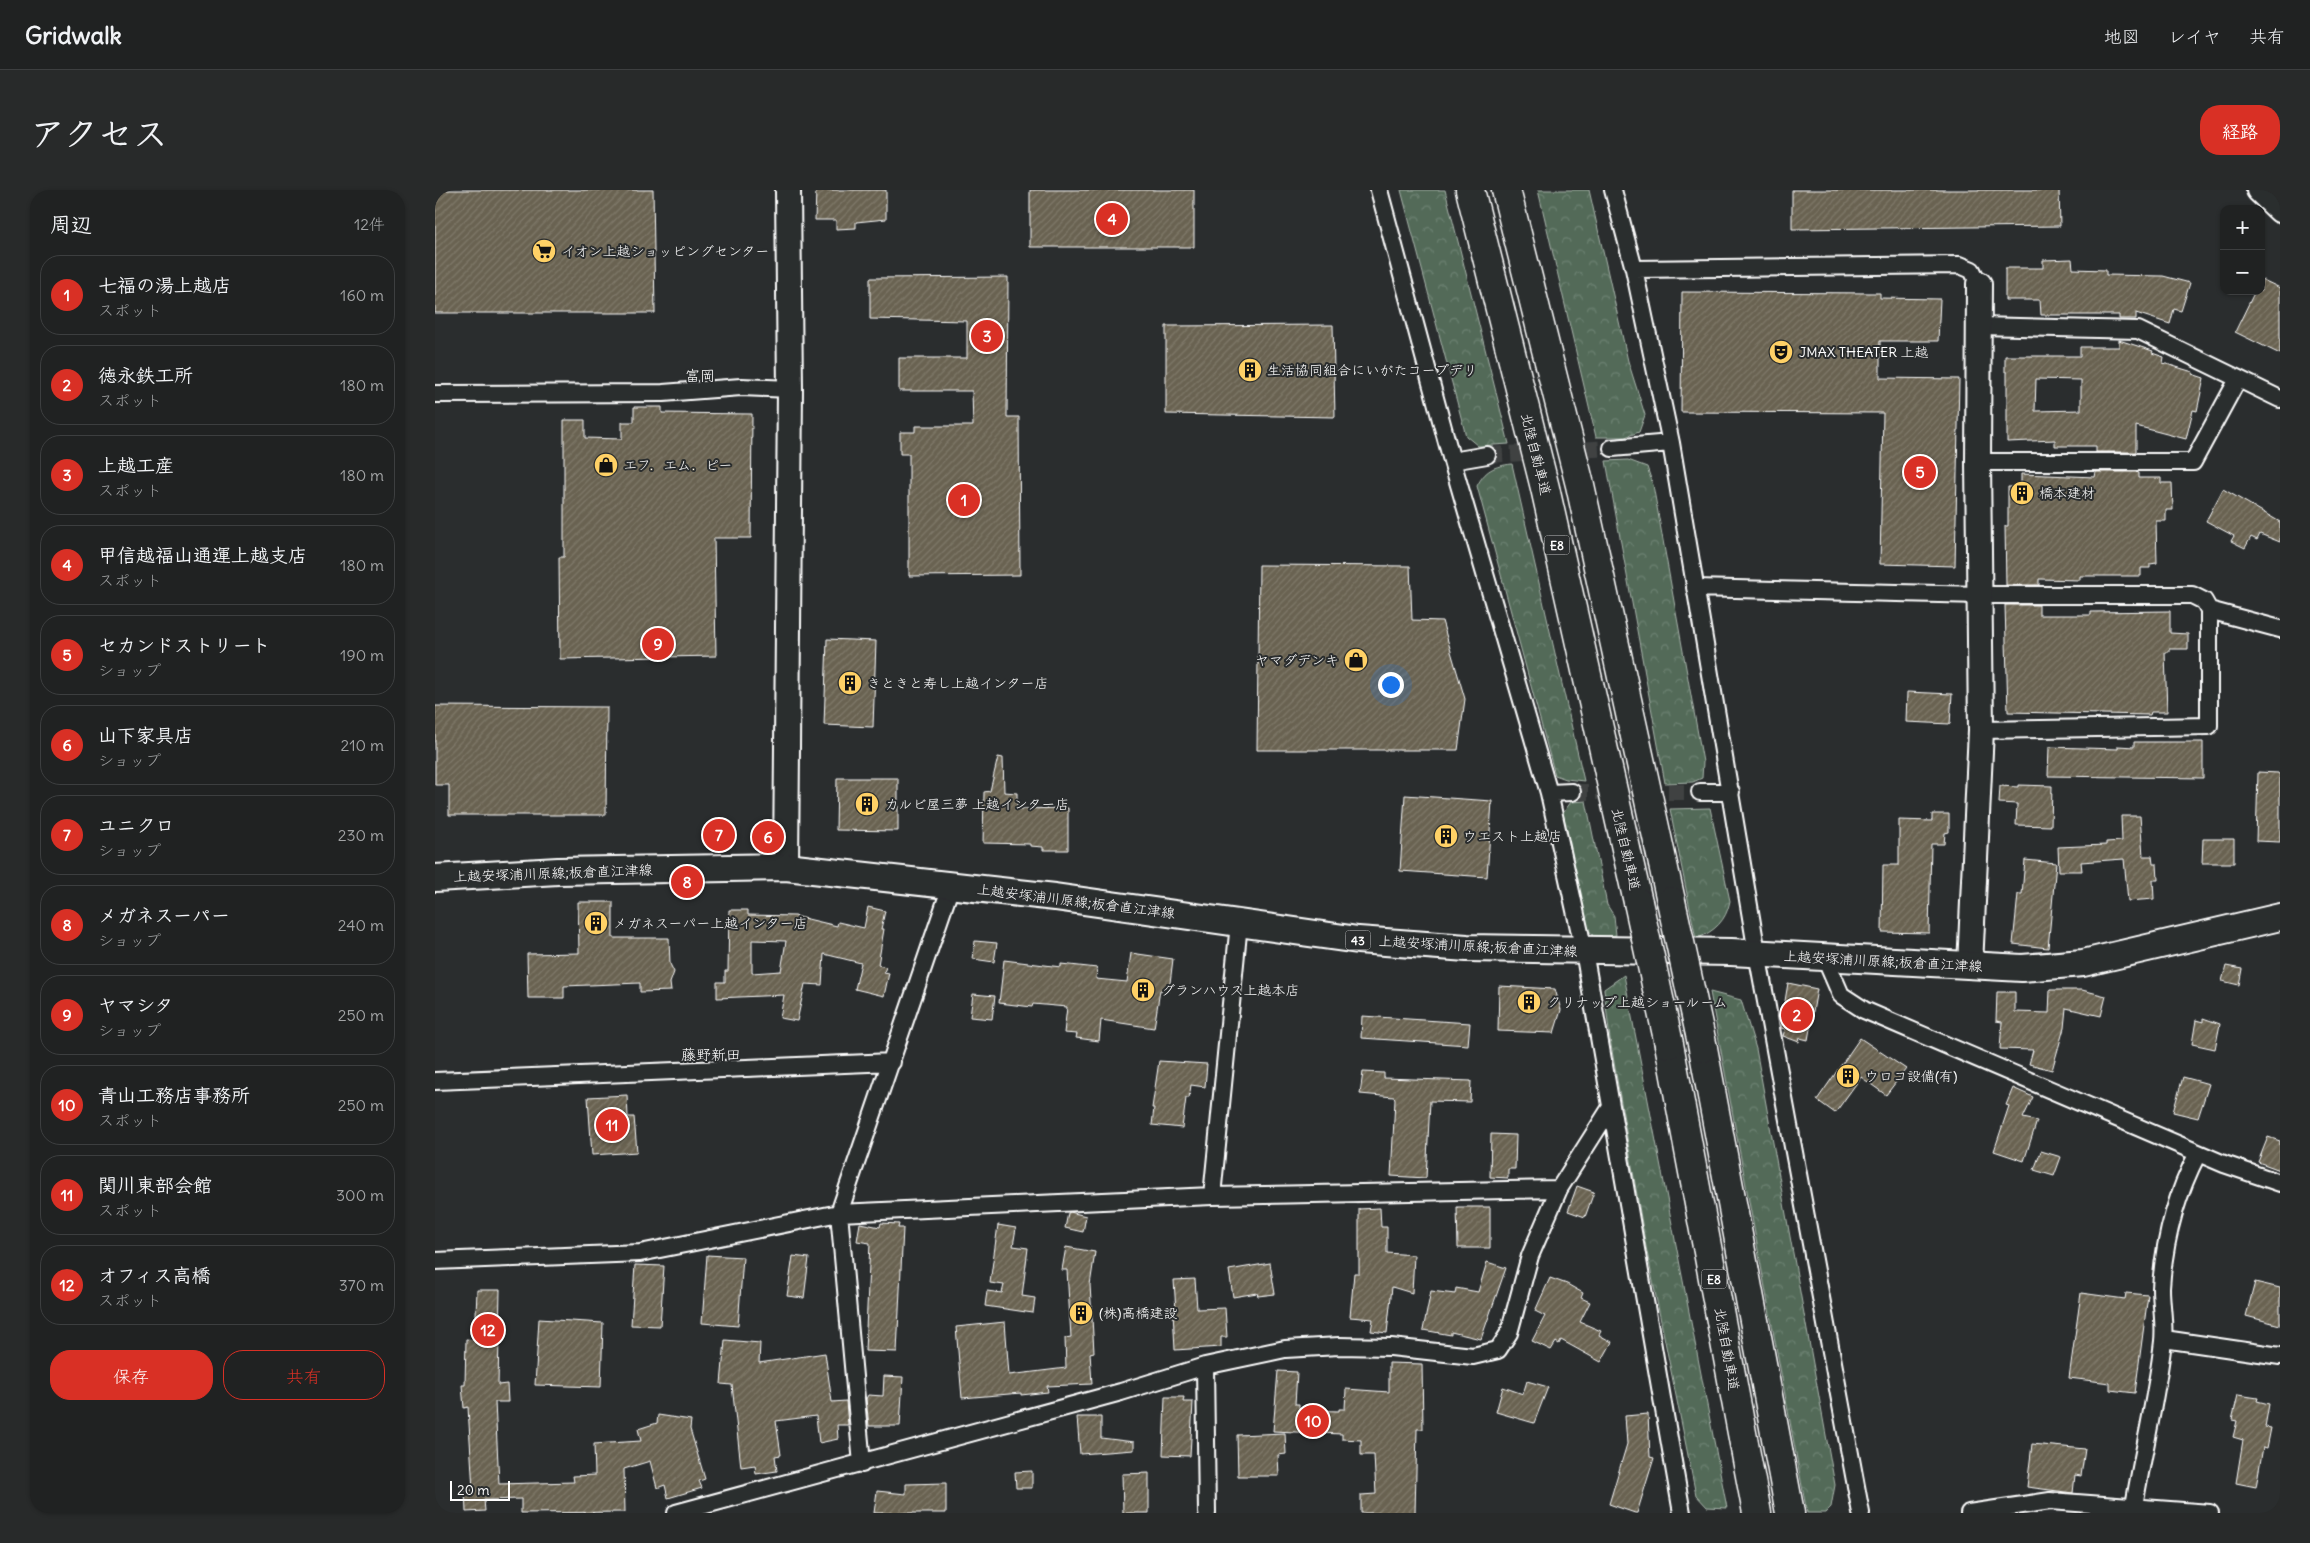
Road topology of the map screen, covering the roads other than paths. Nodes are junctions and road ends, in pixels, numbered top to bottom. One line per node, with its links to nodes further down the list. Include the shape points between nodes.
1 (788, 190): 13 (street)
2 (1379, 190): 19 (street)
3 (1470, 190): 57 (highway, 北陸自動車道 / E8, bridge, via 1545,488 1669,1044)
4 (1506, 190): 21 (highway, E8)
5 (1524, 190): 21 (highway, via 1573,424)
6 (1613, 190): 9 (street)
7 (2259, 190): 8 (street)
8 (2280, 210)
9 (1634, 269): 10 (street, via 1960,265 1972,270); 16 (street)
10 (1979, 284): 11 (street)
11 (1980, 326): 12 (street, via 2138,330); 20 (street)
12 (2238, 378): 15 (street); 20 (street, via 2193,462)
13 (789, 389): 14 (street, via 741,387 663,393); 31 (street)
14 (435, 394)
15 (2280, 398)
16 (1671, 443): 17 (street); 22 (street)
17 (1612, 448)
18 (1487, 455): 19 (street)
19 (1452, 461): 27 (street)
20 (1978, 462): 23 (street)
21 (1580, 486): 58 (highway, E8, bridge, via 1703,1048)
22 (1695, 588): 23 (street); 30 (street)
23 (1981, 595): 24 (street, via 2192,595 2204,601); 26 (street)
24 (2209, 610): 25 (street); 26 (street, via 2209,726)
25 (2280, 629)
26 (1981, 730): 39 (street)
27 (1549, 792): 28 (street); 36 (street)
28 (1572, 792)
29 (1700, 792): 30 (street)
30 (1731, 792): 37 (street)
31 (786, 867): 32 (main road, 上越安塚浦川原線;板倉直江津線 / 43, via 558,871); 33 (main road, 上越安塚浦川原線;板倉直江津線 / 43)
32 (435, 878)
33 (951, 886): 35 (main road, 上越安塚浦川原線;板倉直江津線 / 43); 40 (street)
34 (2280, 916): 39 (main road, 上越安塚浦川原線;板倉直江津線 / 43, via 2083,963 2022,968)
35 (1239, 923): 36 (main road, 上越安塚浦川原線;板倉直江津線 / 43, via 1358,940 1467,948); 46 (street)
36 (1584, 950): 37 (main road, 上越安塚浦川原線;板倉直江津線 / 43); 42 (street)
37 (1757, 953): 38 (main road, 上越安塚浦川原線;板倉直江津線 / 43); 59 (street)
38 (1825, 958): 39 (main road, 上越安塚浦川原線;板倉直江津線 / 43); 43 (street, via 1841,995 1864,1010)
39 (1970, 966)
40 (892, 1062): 41 (street); 47 (street)
41 (435, 1081)
42 (1611, 1107): 45 (street); 56 (street)
43 (2198, 1153): 44 (street); 49 (street, via 2184,1180 2172,1216 2165,1254 2161,1289)
44 (2280, 1183)
45 (1559, 1189): 46 (street); 51 (street, via 1530,1256 1509,1333 1498,1350 1473,1356 1391,1347 1339,1346 1285,1349)
46 (1212, 1196): 47 (street)
47 (839, 1213): 48 (street, via 640,1253); 52 (street)
48 (435, 1261)
49 (2164, 1339): 50 (street); 53 (street)
50 (2280, 1356)
51 (1205, 1366): 52 (street); 55 (street)
52 (862, 1464): 54 (street)
53 (2134, 1506): 60 (street, via 2050,1501); 61 (street)
54 (676, 1513)
55 (1207, 1513)
56 (1682, 1513)
57 (1757, 1513)
58 (1790, 1513)
59 (1861, 1513)
60 (1969, 1513)
61 (2209, 1513)

